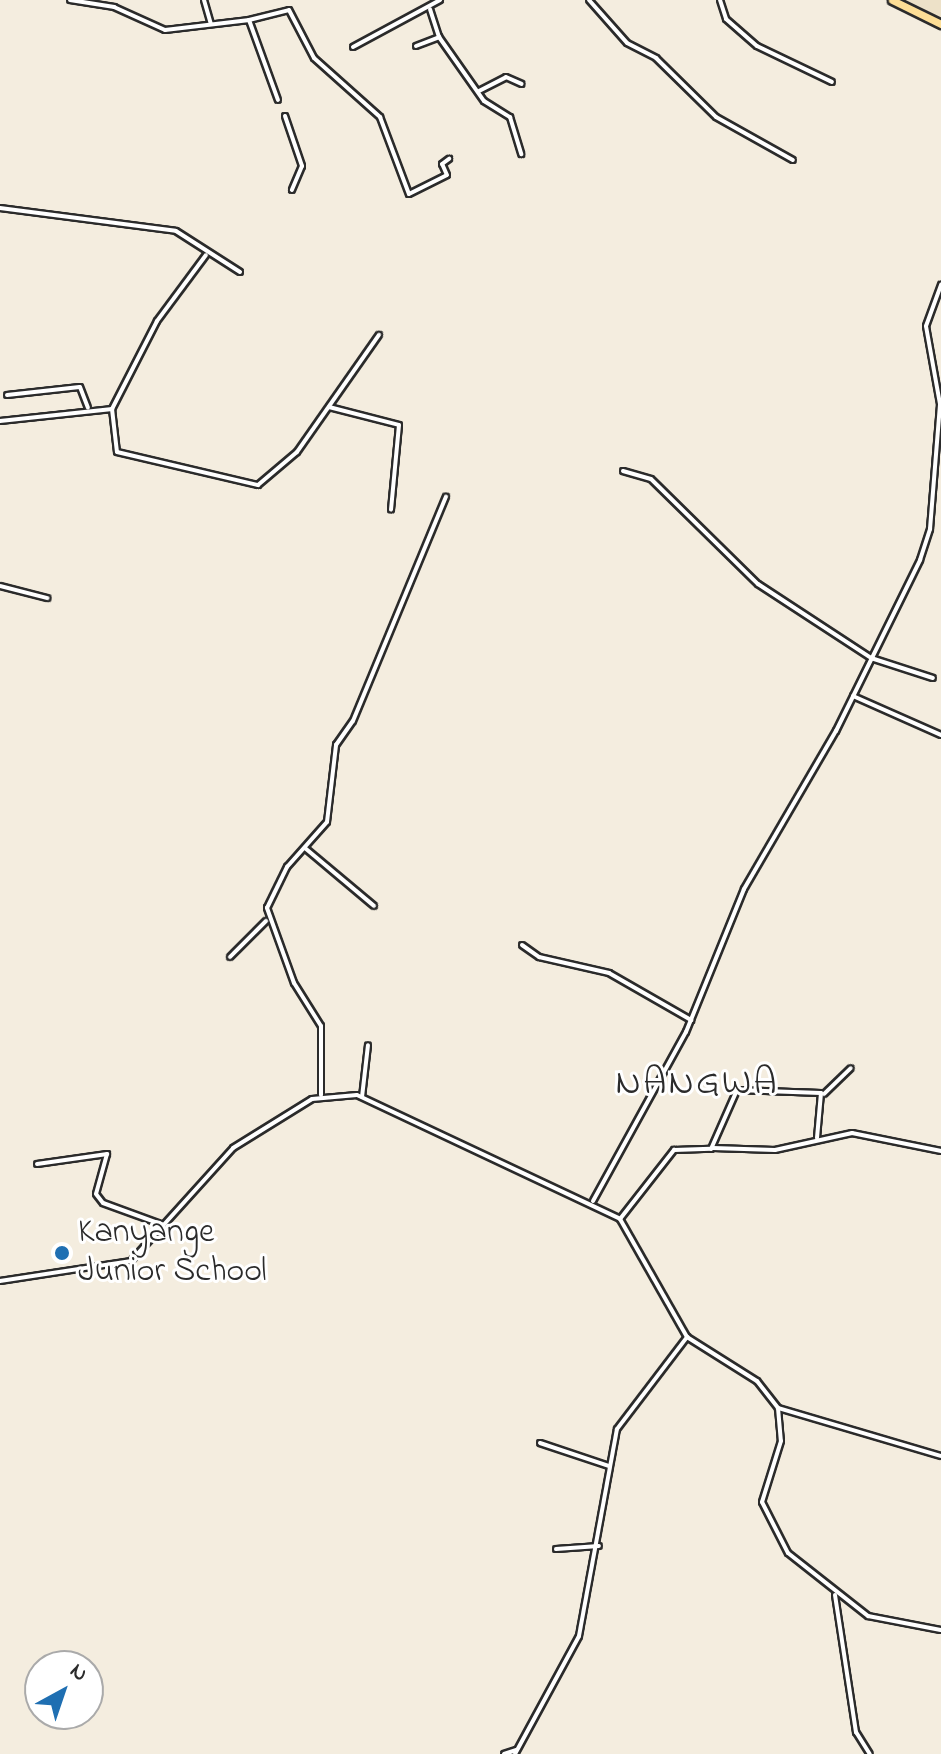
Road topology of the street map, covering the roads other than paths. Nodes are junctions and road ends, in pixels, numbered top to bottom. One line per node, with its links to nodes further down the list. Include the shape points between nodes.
1 (70, 0): 8 (street)
2 (109, 0): 8 (street)
3 (204, 0): 11 (street)
4 (440, 0): 9 (street)
5 (589, 0): 23 (street, via 627,43 656,58 716,117)
6 (720, 0): 16 (street, via 726,19 757,46)
7 (892, 0): 12 (highway)
8 (105, 5): 11 (street, via 156,28)
9 (430, 9): 13 (street); 15 (street, via 384,24)
10 (249, 20): 11 (street); 19 (street); 22 (street, via 289,10 314,58 380,117 409,194 447,175 442,164)
11 (212, 24)
12 (941, 24)
13 (439, 37): 14 (street); 18 (street)
14 (416, 46)
15 (353, 47)
16 (832, 82)
17 (522, 84): 18 (street, via 506,77)
18 (479, 91): 21 (street, via 510,117)
19 (278, 100)
20 (285, 116): 24 (street, via 302,166)
21 (521, 154)
22 (449, 159)
23 (793, 160)
24 (292, 190)
25 (0, 208): 26 (street, via 168,229)
26 (206, 255): 27 (street); 33 (street, via 157,321)
27 (240, 272)
28 (941, 285): 35 (street, via 925,332 939,385)
29 (379, 335): 31 (street)
30 (7, 395): 32 (street, via 80,387)
31 (329, 407): 33 (street, via 281,470 258,485 117,452); 38 (street, via 399,425)
32 (88, 409): 33 (street); 34 (street)
33 (112, 409)
34 (0, 421)
35 (940, 441): 41 (street, via 925,546)
36 (623, 471): 41 (street, via 651,479 758,584)
37 (446, 496): 45 (street, via 353,721 336,745 327,822)
38 (391, 510)
39 (0, 586): 40 (street)
40 (47, 598)
41 (871, 658): 42 (street); 43 (street)
42 (933, 678)
43 (853, 696): 44 (street); 50 (street, via 744,889)
44 (941, 735)
45 (305, 848): 46 (street); 47 (street, via 278,882)
46 (374, 906)
47 (266, 921): 49 (street); 54 (street, via 321,1026)
48 (522, 945): 50 (street, via 539,957 609,973)
49 (230, 957)
50 (691, 1020): 60 (street)
51 (368, 1045): 55 (street)
52 (851, 1068): 53 (street)
53 (824, 1094): 56 (street); 57 (street, via 737,1090)
54 (321, 1095): 55 (street); 62 (street, via 233,1148)
55 (362, 1097): 60 (street)
56 (817, 1138): 57 (street, via 755,1152); 58 (street, via 852,1133)
57 (712, 1148): 61 (street, via 674,1150)
58 (941, 1151)
59 (37, 1164): 62 (street, via 107,1154 96,1194 103,1203)
60 (593, 1201): 61 (street)
61 (620, 1219): 64 (street)
62 (163, 1225): 63 (street, via 140,1256 121,1265)
63 (0, 1281)
64 (687, 1337): 65 (street, via 757,1381); 68 (street, via 621,1420)
65 (778, 1408): 67 (street); 71 (street, via 781,1441 763,1484 764,1513 788,1553)
66 (540, 1443): 68 (street)
67 (941, 1456)
68 (609, 1466): 69 (street)
69 (599, 1546): 70 (street); 75 (street, via 570,1662)
70 (556, 1549)
71 (835, 1595): 72 (street); 73 (street)
72 (846, 1603): 73 (street); 74 (street, via 875,1619)
73 (838, 1620): 77 (street, via 856,1732)
74 (941, 1630)
75 (516, 1752): 76 (street)
76 (504, 1754)
77 (870, 1754)

